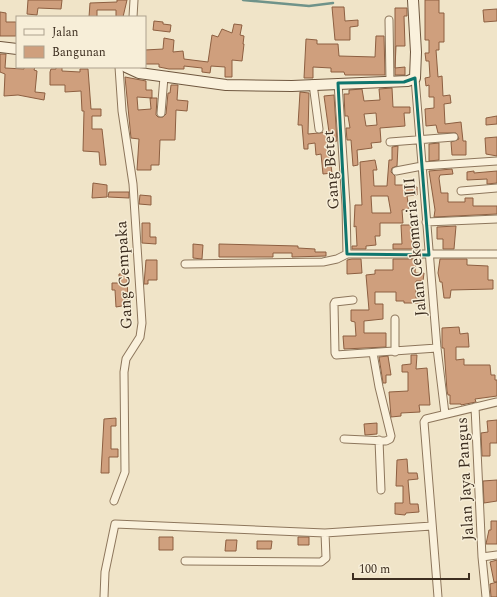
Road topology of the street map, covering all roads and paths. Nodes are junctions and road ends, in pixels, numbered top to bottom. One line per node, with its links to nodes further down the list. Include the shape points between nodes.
1 (134, 0): 3 (street)
2 (413, 0): 10 (street, via 416,52)
3 (132, 16)
4 (388, 20): 11 (street)
5 (0, 47): 6 (street)
6 (16, 49)
7 (120, 68): 41 (street, Gang Cempaka, via 122,111 133,184 142,323 140,337 126,359 125,472)
8 (129, 68): 9 (street, via 139,73)
9 (164, 77): 12 (street, via 226,85); 14 (street)
10 (414, 78): 11 (street, via 404,82); 17 (street, Jalan Cekomaria III)
11 (390, 82): 13 (street)
12 (313, 84): 13 (street); 15 (street)
13 (338, 84): 26 (street, Gang Betet, via 346,197)
14 (161, 113)
15 (319, 129)
16 (454, 137): 17 (street)
17 (418, 140): 18 (street); 20 (street, Jalan Cekomaria III)
18 (390, 142)
19 (497, 161): 20 (street)
20 (422, 166): 21 (street); 25 (street, Jalan Cekomaria III)
21 (396, 171)
22 (497, 188): 23 (street)
23 (461, 191)
24 (497, 219): 25 (street)
25 (426, 222): 28 (street, Jalan Cekomaria III)
26 (347, 254): 28 (street); 29 (street, via 337,260 323,262)
27 (497, 254): 28 (street)
28 (429, 255): 32 (street, Jalan Cekomaria III)
29 (186, 264)
30 (353, 300): 34 (street, via 334,304 335,353 339,356)
31 (395, 318): 33 (street)
32 (437, 348): 33 (street); 37 (street, Jalan Cekomaria III)
33 (394, 352): 34 (street)
34 (373, 353): 39 (street, via 391,432 390,439)
35 (497, 402): 36 (street)
36 (475, 407): 37 (street); 45 (street, Jalan Jaya Pangus)
37 (445, 414): 42 (street, via 426,418 423,423)
38 (344, 439): 39 (street)
39 (379, 440): 40 (street)
40 (381, 490)
41 (114, 501)
42 (432, 526): 43 (street); 48 (street)
43 (325, 533): 46 (street, via 326,558 322,562); 47 (street, via 116,524 105,572)
44 (497, 555): 45 (street)
45 (482, 557): 49 (street, Jalan Jaya Pangus)
46 (185, 561)
47 (104, 597)
48 (438, 597)
49 (486, 597)

